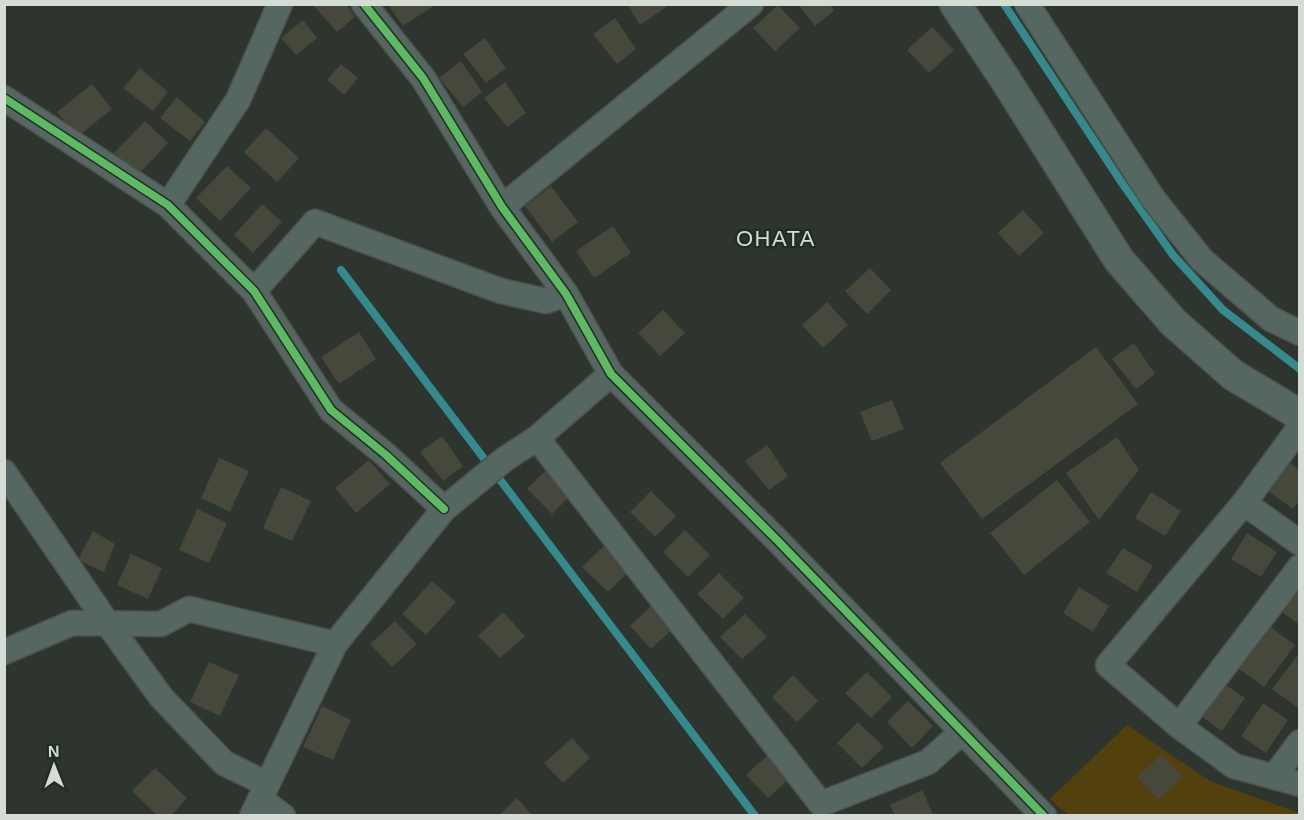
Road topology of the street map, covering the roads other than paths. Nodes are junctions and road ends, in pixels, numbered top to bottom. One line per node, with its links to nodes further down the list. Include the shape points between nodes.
1 (280, 4): 7 (street, via 237,100)
2 (364, 4): 8 (street, via 423,78)
3 (751, 4): 8 (street)
4 (955, 4): 13 (street, via 1119,260 1173,322 1233,375)
5 (1027, 4): 11 (street, via 1154,200 1202,260 1270,319)
6 (4, 98): 7 (street)
7 (168, 205): 9 (street)
8 (502, 207): 10 (street)
9 (254, 291): 10 (street, via 315,222 501,291 546,300); 18 (street, via 331,410)
10 (566, 294): 12 (street)
11 (1299, 333)
12 (611, 374): 15 (street); 25 (street)
13 (1299, 416)
14 (1299, 426): 17 (street)
15 (537, 438): 18 (street); 25 (street, via 821,804 928,762)
16 (4, 472): 21 (street)
17 (1244, 503): 19 (street); 24 (street, via 1108,665)
18 (444, 508): 22 (street)
19 (1299, 543)
20 (1299, 567): 24 (street)
21 (108, 624): 22 (street, via 161,624 189,609); 23 (street, via 72,623); 29 (street, via 160,697)
22 (335, 644): 29 (street)
23 (4, 652)
24 (1179, 726): 27 (street, via 1234,766)
25 (962, 732): 31 (street)
26 (1299, 742): 27 (street)
27 (1274, 777): 28 (street)
28 (1299, 784)
29 (260, 799): 30 (street)
30 (283, 816)
31 (1044, 816)

